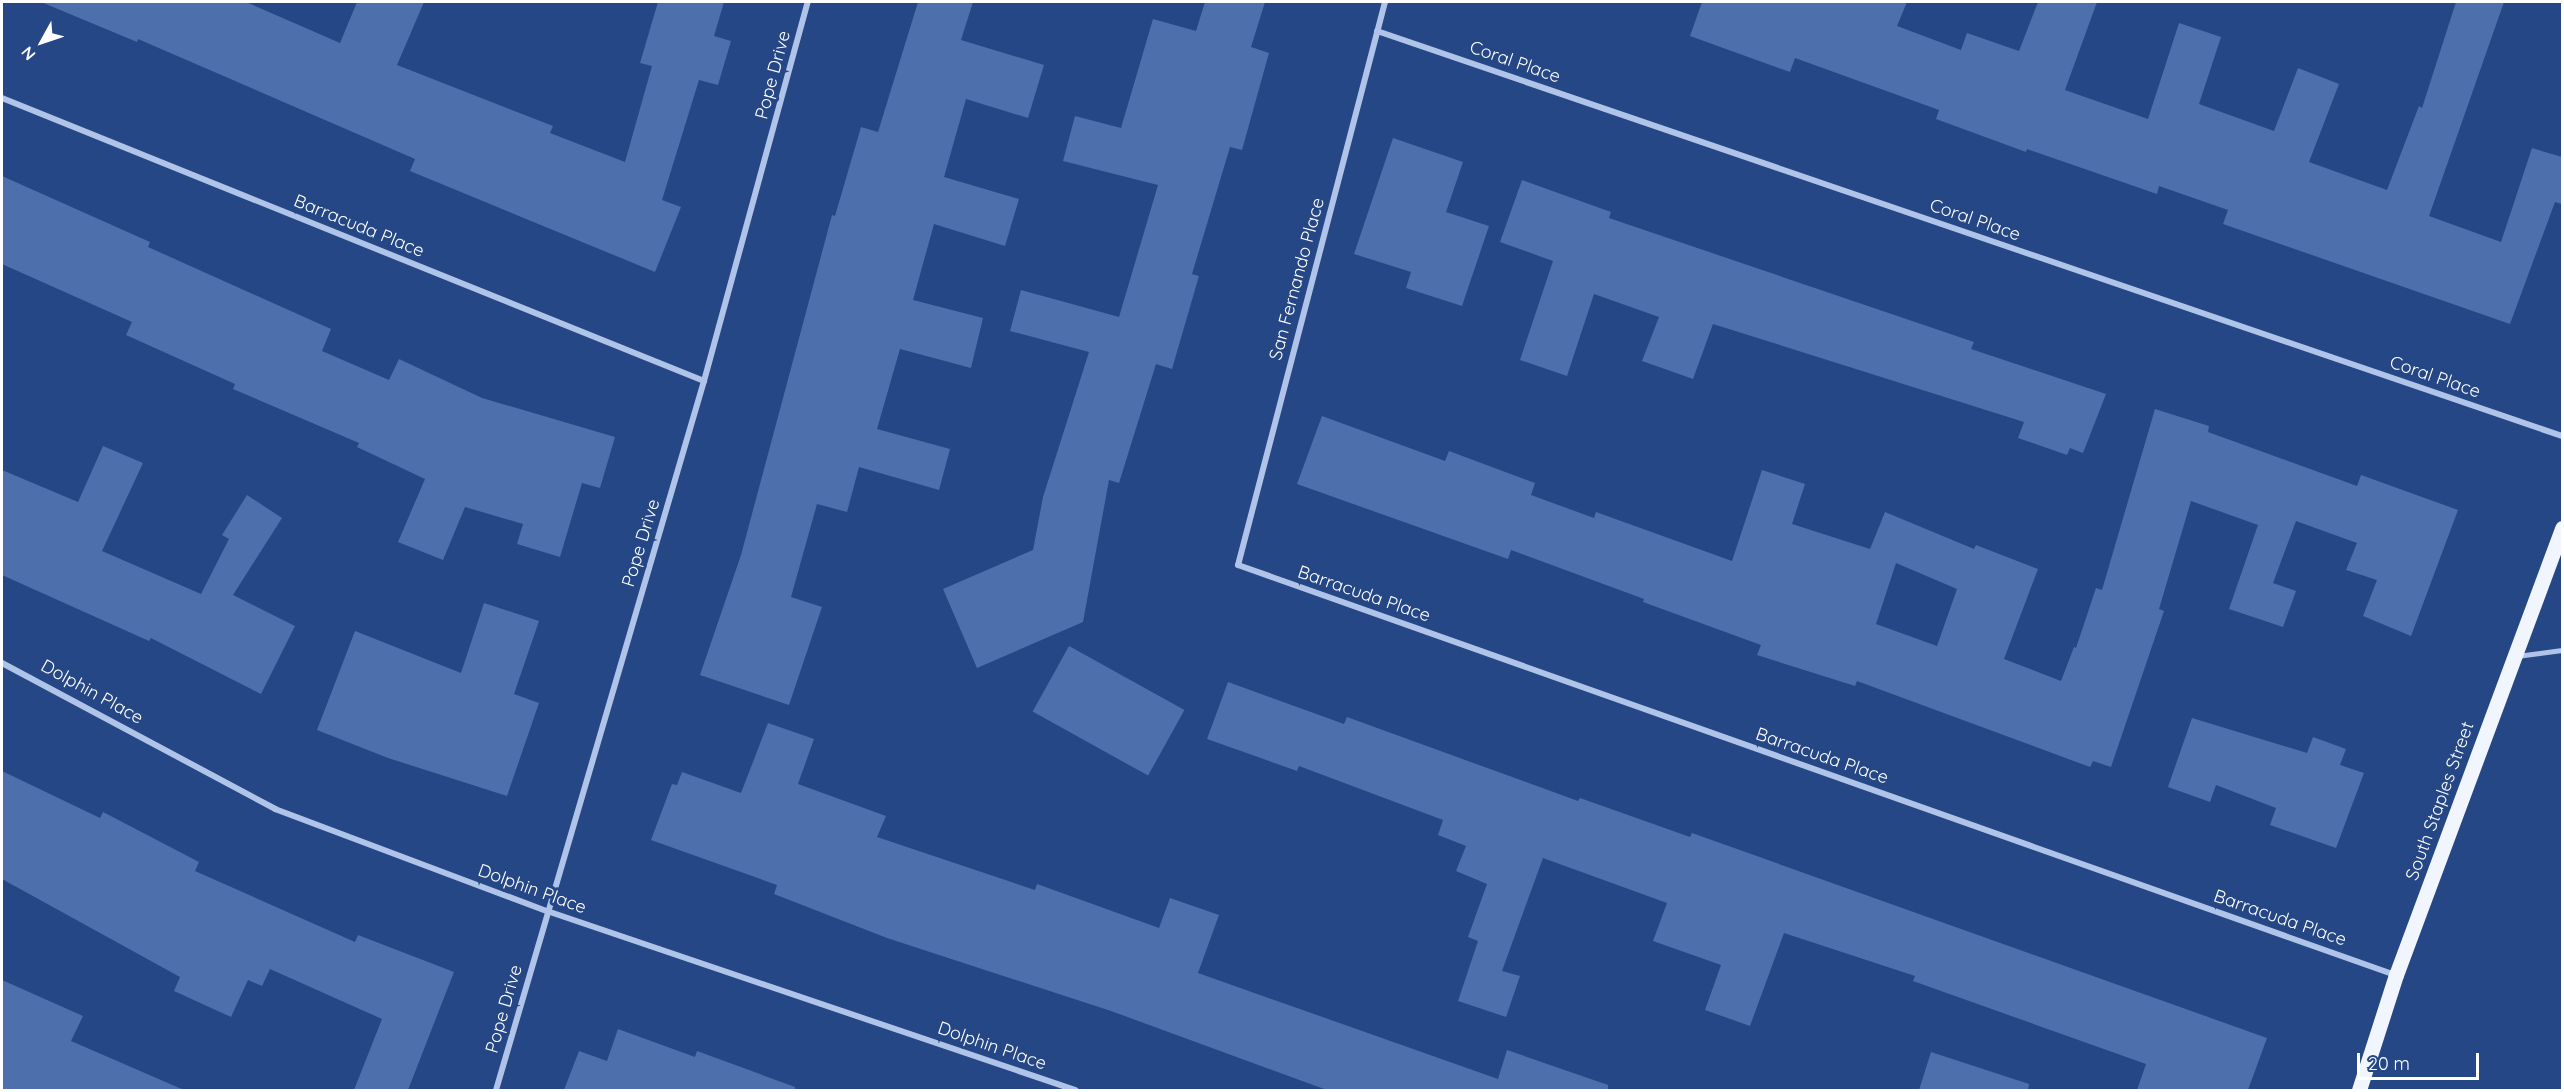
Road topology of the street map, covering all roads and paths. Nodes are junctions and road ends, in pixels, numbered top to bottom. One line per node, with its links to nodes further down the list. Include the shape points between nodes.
1 (808, 2): 5 (street, Pope Drive)
2 (1385, 2): 3 (street, San Fernando Place)
3 (1377, 31): 6 (street, Coral Place); 8 (street, San Fernando Place)
4 (2, 98): 5 (street, Barracuda Place)
5 (704, 381): 12 (street, Pope Drive)
6 (2562, 436)
7 (2562, 528): 10 (main road, South Staples Street)
8 (1238, 565): 13 (street, Barracuda Place)
9 (2562, 650): 10 (lane)
10 (2515, 656): 13 (main road, South Staples Street)
11 (2, 663): 12 (street, Dolphin Place, via 275,809)
12 (547, 911): 14 (street, Pope Drive); 15 (street, Dolphin Place)
13 (2396, 975): 16 (main road, South Staples Street)
14 (496, 1090)
15 (1075, 1090)
16 (2359, 1090)

